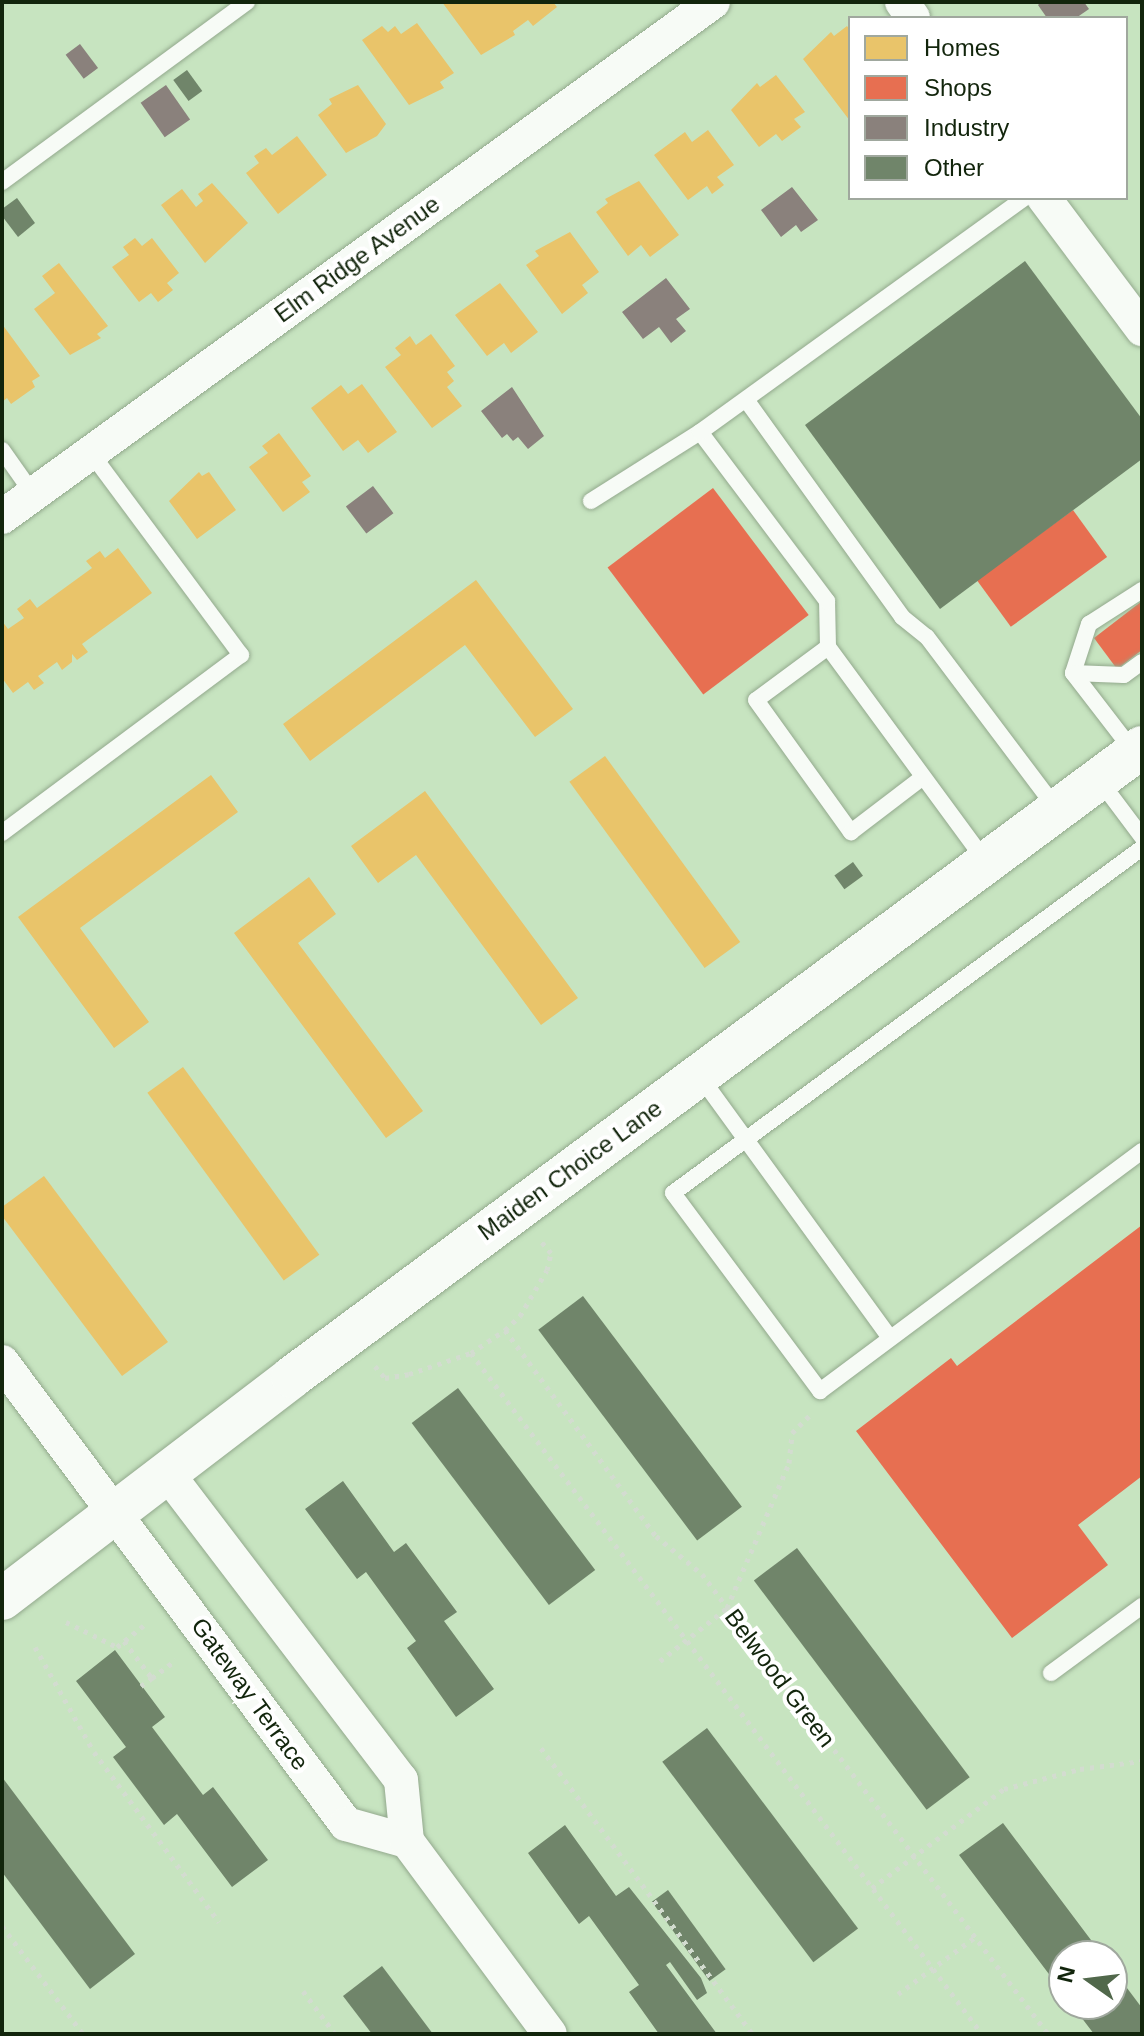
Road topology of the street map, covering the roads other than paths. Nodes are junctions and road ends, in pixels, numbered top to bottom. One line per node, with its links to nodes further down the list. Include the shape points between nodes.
1 (247, 2): 3 (lane)
2 (713, 2): 10 (street, Elm Ridge Avenue)
3 (2, 182)
4 (1022, 200): 7 (lane)
5 (1045, 200): 6 (street)
6 (1142, 329)
7 (747, 401): 8 (lane); 21 (lane, via 902,617 927,637)
8 (700, 432): 12 (lane); 15 (lane, via 827,601)
9 (2, 450): 11 (lane)
10 (90, 452): 11 (street, Elm Ridge Avenue); 22 (lane, via 241,655)
11 (33, 494): 13 (street, Elm Ridge Avenue)
12 (591, 501)
13 (2, 517)
14 (1142, 590): 17 (lane, via 1089,624)
15 (828, 647): 19 (lane); 19 (lane, via 756,700 833,808 851,832)
16 (1142, 662): 17 (lane, via 1124,675)
17 (1073, 673): 18 (lane)
18 (1138, 750): 20 (street, Maiden Choice Lane)
19 (922, 778): 25 (lane)
20 (1100, 780): 21 (street, Maiden Choice Lane); 23 (lane)
21 (1057, 809): 25 (street, Maiden Choice Lane)
22 (2, 833)
23 (1142, 837)
24 (1142, 848): 27 (lane)
25 (986, 862): 26 (street, Maiden Choice Lane)
26 (699, 1075): 27 (lane); 31 (street, Maiden Choice Lane)
27 (745, 1140): 29 (lane); 29 (lane, via 673,1193 820,1391)
28 (1142, 1151): 29 (lane)
29 (890, 1338)
30 (2, 1362): 32 (street, Gateway Terrace)
31 (167, 1473): 32 (street, Maiden Choice Lane); 36 (street, via 401,1780)
32 (113, 1514): 33 (street, Maiden Choice Lane); 36 (street, Gateway Terrace, via 346,1824)
33 (2, 1599)
34 (1142, 1606): 35 (lane)
35 (1051, 1673)
36 (407, 1841): 37 (street)
37 (550, 2034)

